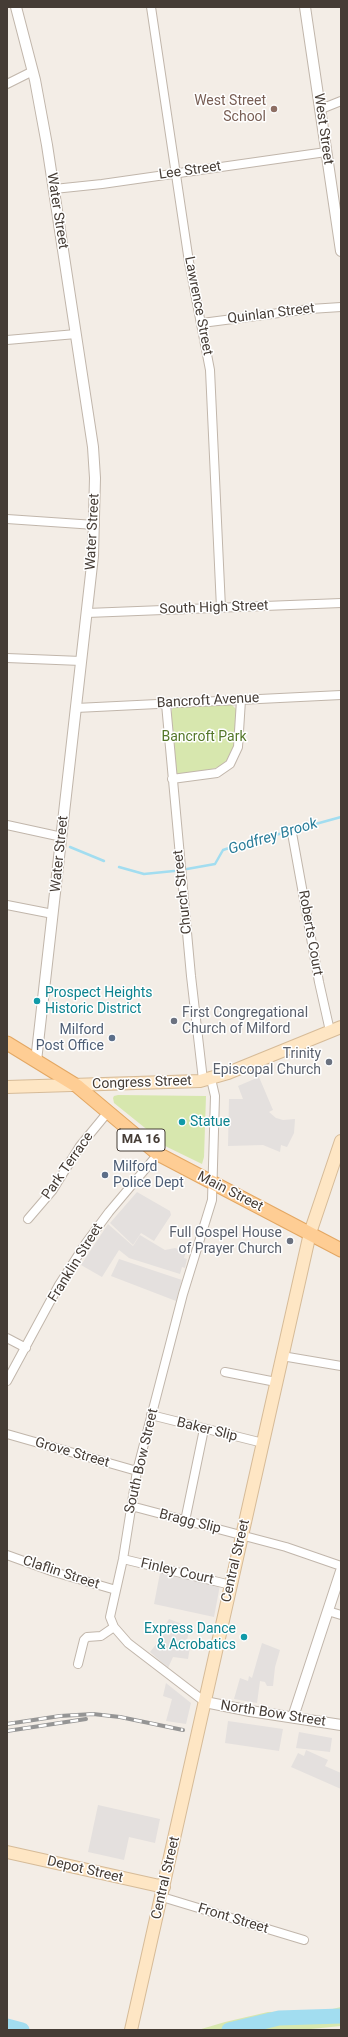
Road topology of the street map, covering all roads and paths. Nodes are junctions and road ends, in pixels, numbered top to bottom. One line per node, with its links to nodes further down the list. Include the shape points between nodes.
1 (16, 7): 4 (street, Water Street)
2 (151, 7): 9 (street, Lawrence Street)
3 (305, 7): 7 (street, West Street)
4 (33, 71): 5 (street); 10 (street, Water Street)
5 (7, 84)
6 (341, 102): 7 (street)
7 (320, 109): 8 (street, West Street)
8 (326, 152): 9 (street, Lee Street); 11 (street, West Street)
9 (176, 173): 10 (street, Lee Street); 14 (street, Lawrence Street, via 189,262)
10 (54, 189): 15 (street, Water Street)
11 (339, 224): 12 (street, West Street)
12 (341, 251)
13 (341, 307): 14 (street, Quinlan Street)
14 (202, 322): 20 (street, Lawrence Street, via 213,404)
15 (76, 334): 16 (street); 18 (street, Water Street, via 94,454)
16 (7, 340)
17 (7, 519): 18 (street)
18 (95, 525): 21 (street, Water Street)
19 (341, 603): 20 (street, South High Street)
20 (221, 608): 21 (street, South High Street)
21 (86, 614): 23 (street, Water Street)
22 (7, 658): 23 (street)
23 (81, 661): 27 (street, Water Street)
24 (341, 695): 25 (street, Bancroft Avenue)
25 (241, 700): 26 (street, Bancroft Avenue); 28 (street, via 238,750 230,764 217,773)
26 (166, 704): 27 (street, Bancroft Avenue); 28 (street, Church Street)
27 (76, 708): 31 (street, Water Street)
28 (172, 779): 37 (street, Church Street, via 200,1068)
29 (7, 825): 31 (street)
30 (292, 833): 34 (street, Roberts Court, via 319,982)
31 (62, 837): 33 (street, Water Street)
32 (7, 905): 33 (street)
33 (53, 914): 36 (street, Water Street)
34 (336, 1029): 37 (main road, Congress Street)
35 (7, 1043): 36 (main road, Main Street / MA 16)
36 (36, 1061): 38 (main road, Main Street / MA 16)
37 (207, 1080): 38 (main road, Congress Street); 43 (street, Church Street, via 215,1096)
38 (77, 1086): 39 (main road, Congress Street); 40 (main road, Main Street / MA 16)
39 (7, 1088)
40 (108, 1112): 42 (main road, Main Street / MA 16); 44 (street, Park Terrace, via 80,1146 52,1191)
41 (341, 1141): 45 (main road, Central Street)
42 (158, 1154): 43 (main road, Main Street / MA 16); 48 (street, Franklin Street, via 86,1243 59,1285)
43 (212, 1183): 45 (main road, Main Street / MA 16); 54 (street, South Bow Street, via 212,1200 183,1294)
44 (28, 1220)
45 (310, 1233): 46 (main road, Main Street / MA 16); 49 (main road, Central Street)
46 (341, 1250)
47 (7, 1338): 48 (street)
48 (26, 1348): 52 (street, Franklin Street, via 14,1365)
49 (282, 1356): 50 (street); 53 (main road, Central Street)
50 (341, 1366)
51 (225, 1372): 53 (street)
52 (7, 1382)
53 (276, 1382): 57 (main road, Central Street)
54 (151, 1416): 55 (street, Baker Slip); 58 (street, South Bow Street)
55 (204, 1429): 57 (street, Baker Slip); 60 (street)
56 (7, 1434): 58 (street, Grove Street)
57 (263, 1444): 61 (main road, Central Street)
58 (137, 1471): 59 (street, South Bow Street)
59 (131, 1506): 60 (street, Bragg Slip); 63 (street, South Bow Street)
60 (185, 1521): 61 (street, Bragg Slip)
61 (242, 1535): 64 (street, Bragg Slip, via 286,1546); 66 (main road, Central Street)
62 (7, 1555): 67 (street, Claflin Street)
63 (123, 1559): 66 (street, Finley Court); 67 (street, South Bow Street)
64 (341, 1566)
65 (341, 1571): 68 (street)
66 (231, 1585): 72 (main road, Central Street)
67 (116, 1590): 70 (street, South Bow Street, via 110,1617)
68 (328, 1611): 69 (street); 73 (street)
69 (341, 1615)
70 (114, 1627): 71 (street, via 101,1636 87,1637 84,1640); 72 (street, via 128,1643)
71 (78, 1664)
72 (205, 1702): 73 (street, North Bow Street); 76 (main road, Central Street)
73 (293, 1717): 74 (street, North Bow Street)
74 (341, 1725)
75 (7, 1852): 76 (main road, Depot Street)
76 (163, 1892): 77 (street, Front Street); 78 (main road, Central Street)
77 (304, 1940)
78 (131, 2030)

